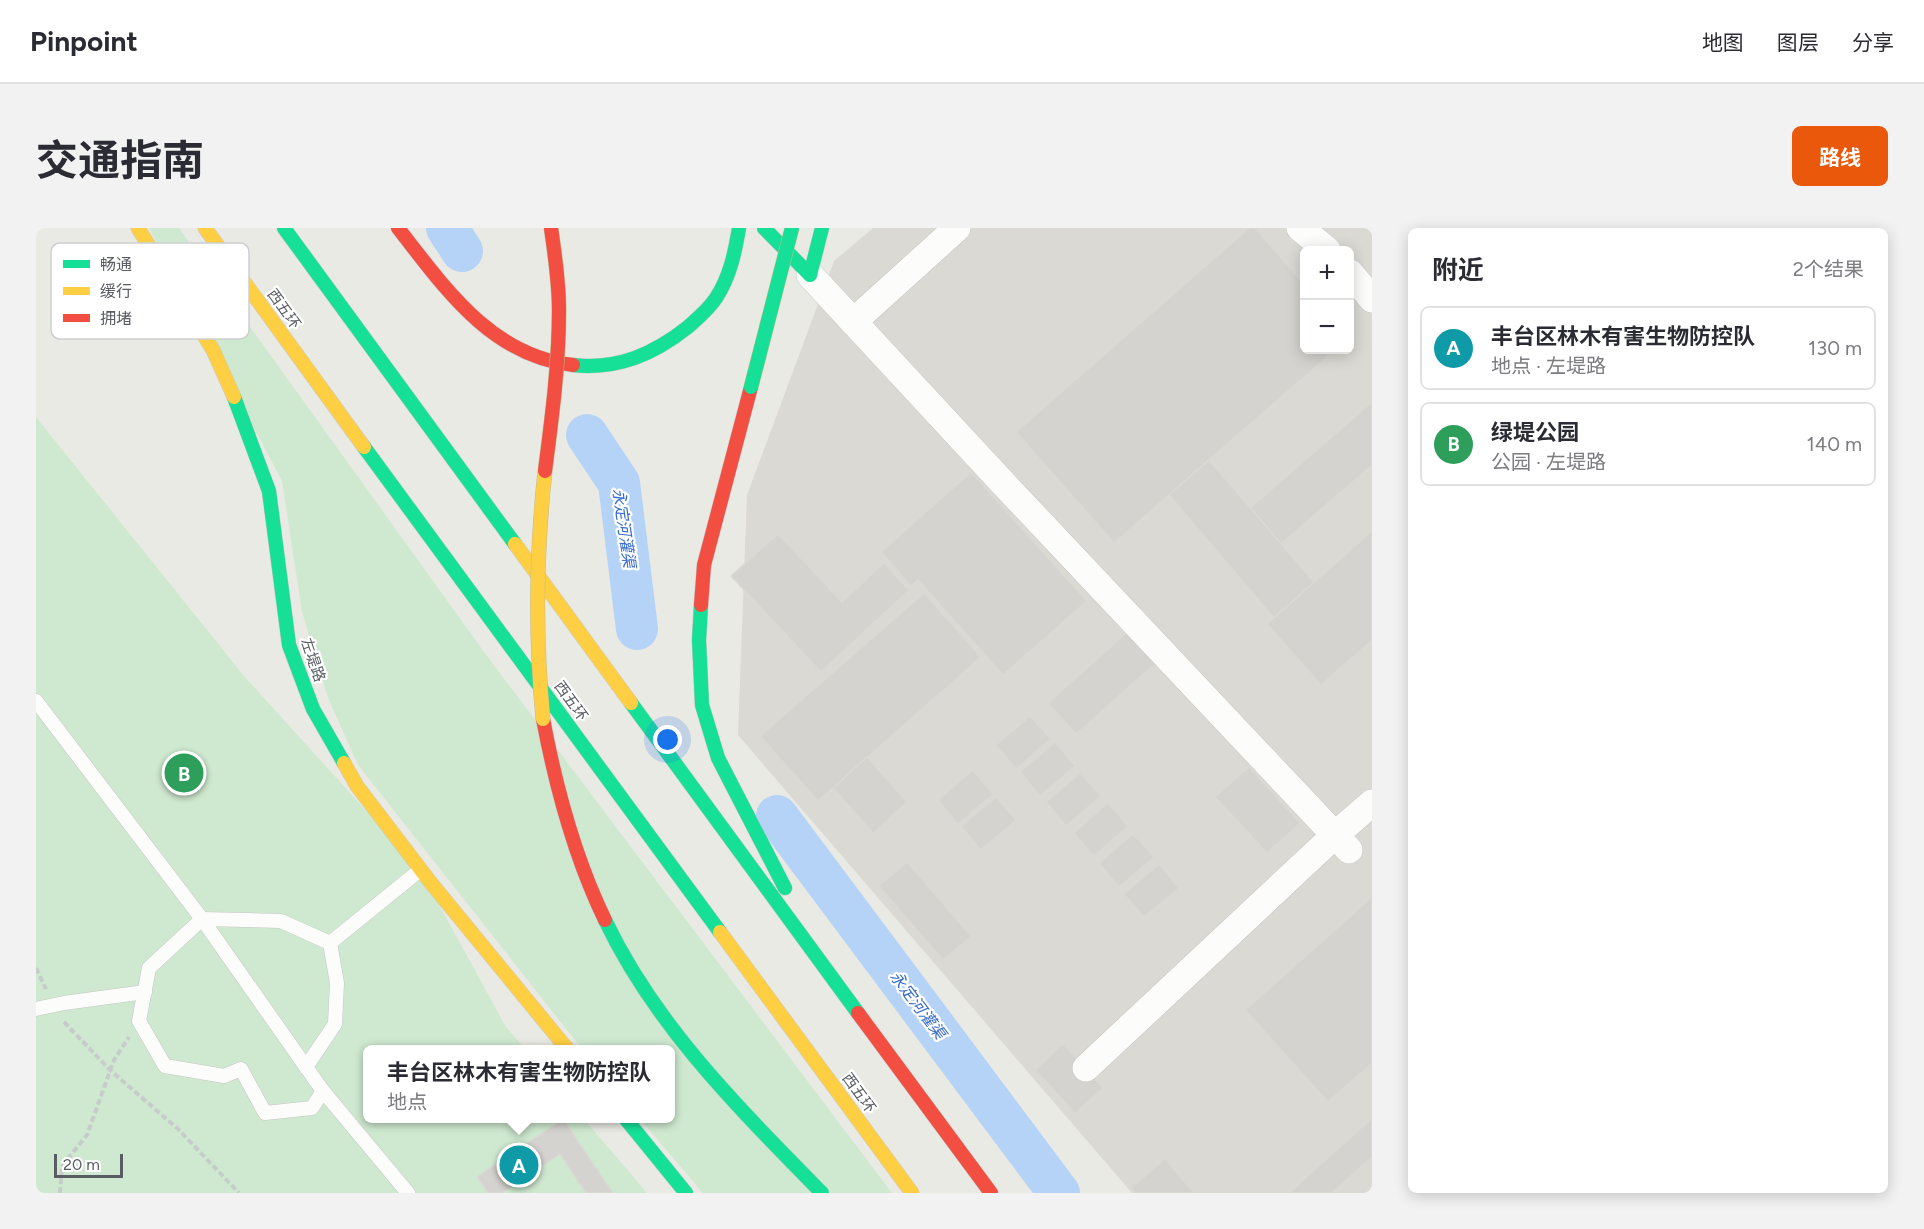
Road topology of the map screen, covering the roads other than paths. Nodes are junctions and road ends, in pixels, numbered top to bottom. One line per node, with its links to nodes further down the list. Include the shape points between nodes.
1 (138, 228): 13 (main road, 左堤路)
2 (205, 228): 14 (main road, 西五环)
3 (284, 228): 29 (main road)
4 (398, 228): 6 (main road, via 442,284 489,331 525,354 564,365 598,366 663,346 712,304 726,277)
5 (551, 228): 39 (main road, bridge, via 561,306 559,357 538,545 535,608 543,719 552,772 591,890 619,948 652,1002 690,1051)
6 (739, 228)
7 (764, 228): 16 (main road)
8 (780, 228): 18 (main road, bridge)
9 (792, 228): 18 (main road, bridge)
10 (822, 228): 16 (main road)
11 (957, 228): 21 (street)
12 (1300, 228): 15 (street)
13 (147, 243)
14 (216, 243)
15 (1322, 246)
16 (810, 275): 21 (street)
17 (1354, 278): 20 (street)
18 (778, 282): 29 (main road, bridge, via 704,565 699,640 702,705 718,758)
19 (249, 289): 40 (main road, 西五环)
20 (1372, 299)
21 (853, 322): 25 (street)
22 (206, 339): 26 (main road, 左堤路, via 244,420 269,491 289,645 313,709 357,786)
23 (36, 701): 27 (lane)
24 (1372, 803): 25 (street)
25 (1342, 842): 34 (street)
26 (420, 870): 28 (lane); 32 (main road, 左堤路)
27 (202, 919): 28 (lane, via 281,921); 30 (lane, via 149,968); 33 (lane)
28 (330, 943): 33 (lane, via 337,983 334,1024)
29 (833, 980): 41 (main road)
30 (145, 992): 31 (lane); 35 (lane, via 139,1021 165,1066 224,1076 241,1070 265,1113 312,1108)
31 (36, 1009)
32 (564, 1045)
33 (306, 1067): 35 (lane)
34 (1086, 1068)
35 (323, 1091): 37 (lane)
36 (628, 1123): 38 (main road)
37 (408, 1193)
38 (686, 1193)
39 (822, 1193)
40 (912, 1193)
41 (991, 1193)

